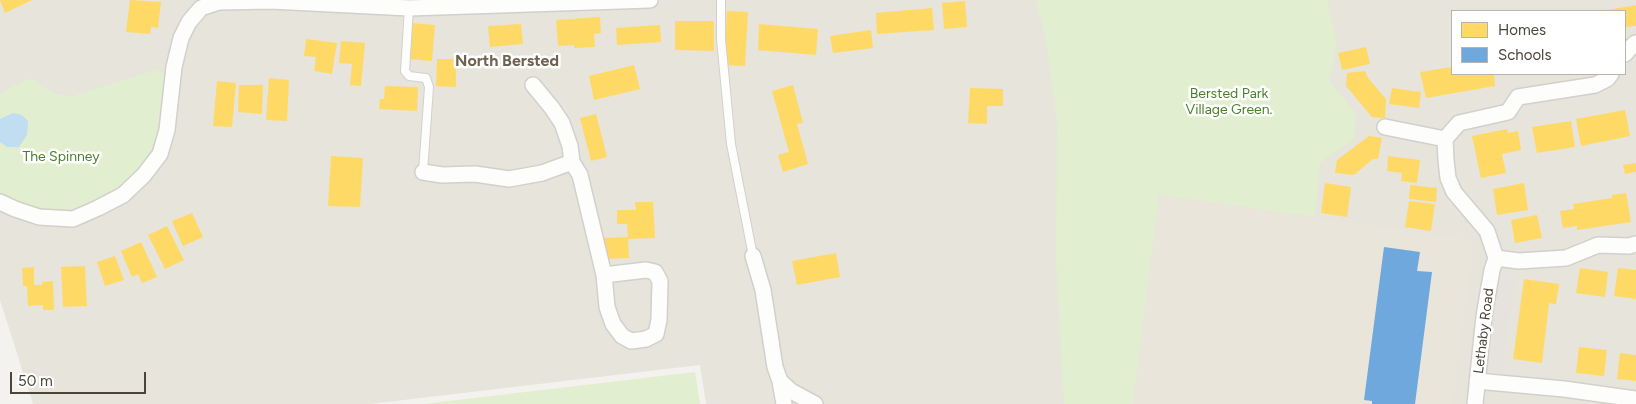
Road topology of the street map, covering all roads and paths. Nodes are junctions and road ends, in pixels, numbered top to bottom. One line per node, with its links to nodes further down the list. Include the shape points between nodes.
1 (650, 0): 3 (street)
2 (721, 0): 15 (lane, via 721,39 731,144)
3 (447, 4): 4 (street)
4 (409, 8): 12 (lane, via 405,71 409,76 426,78 429,87); 13 (street, via 271,1 219,2 201,8 181,38 174,67 167,130 160,154 144,175 123,195 72,219 39,217)
5 (1636, 43): 6 (street)
6 (1626, 53)
7 (1610, 75): 10 (street, via 1596,85 1518,98 1508,112 1459,124)
8 (533, 86): 11 (street, via 562,123)
9 (1385, 127): 10 (street)
10 (1445, 138): 16 (street, via 1448,178 1454,192 1487,231)
11 (572, 162): 12 (street, via 542,174 509,179); 17 (street, via 580,175)
12 (423, 172)
13 (0, 202)
14 (1636, 244): 16 (street, via 1598,245 1566,258 1520,261)
15 (753, 256): 18 (street, via 763,290)
16 (1496, 258): 19 (street, Lethaby Road, via 1484,316)
17 (604, 275): 17 (street, via 646,270 655,272 660,281 656,334 631,341 622,336 613,324)
18 (780, 381): 21 (street); 22 (street)
19 (1478, 381): 20 (street); 23 (street, Lethaby Road)
20 (1636, 399)
21 (784, 404)
22 (815, 404)
23 (1475, 404)

